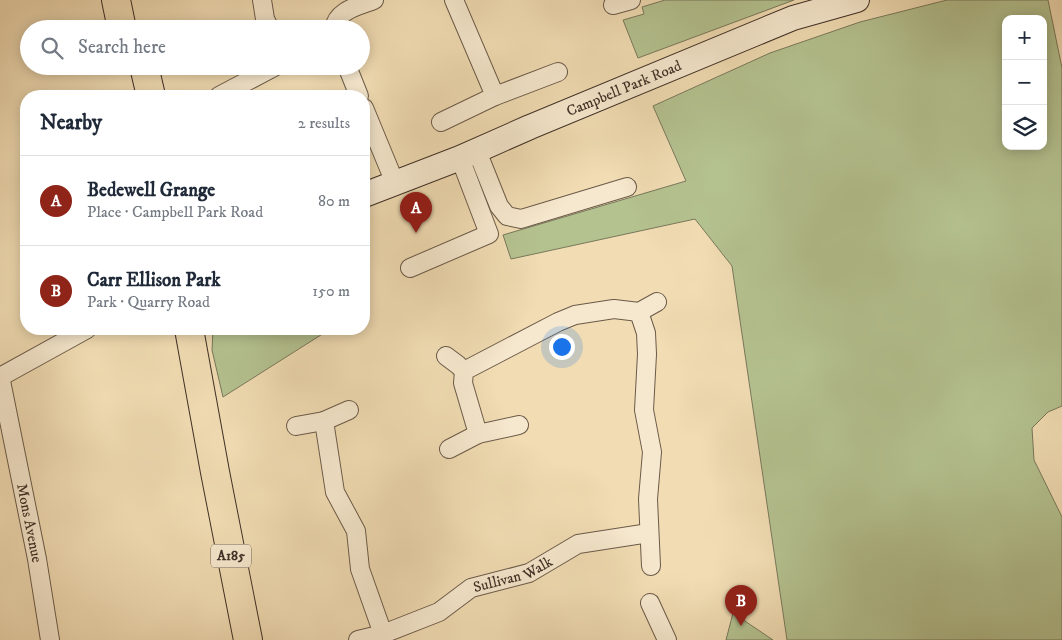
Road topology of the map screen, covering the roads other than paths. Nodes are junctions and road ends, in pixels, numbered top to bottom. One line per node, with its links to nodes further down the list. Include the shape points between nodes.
1 (116, 0): 9 (main road)
2 (131, 0): 10 (main road)
3 (262, 0): 11 (street)
4 (374, 0): 12 (street, via 341,14)
5 (454, 0): 22 (street)
6 (631, 0): 8 (street)
7 (857, 0): 25 (street, Campbell Park Road, via 793,18)
8 (613, 5)
9 (120, 20)
10 (135, 20)
11 (266, 20)
12 (336, 20)
13 (558, 72): 22 (street)
14 (132, 75): 18 (main road)
15 (146, 75): 19 (main road)
16 (259, 75): 20 (street)
17 (351, 75): 21 (street)
18 (135, 90)
19 (149, 90)
20 (230, 90)
21 (357, 90)
22 (495, 96): 23 (street)
23 (441, 122)
24 (370, 123): 26 (street)
25 (468, 154): 26 (street, Campbell Park Road); 27 (street, via 498,206 507,216 521,219); 29 (street, via 489,234)
26 (395, 183): 28 (street, Campbell Park Road)
27 (627, 187)
28 (370, 193)
29 (410, 268)
30 (656, 302): 31 (street)
31 (638, 312): 36 (street, via 614,310 575,315); 45 (street, via 646,333 644,410 652,452)
32 (76, 335): 37 (street)
33 (190, 335): 44 (main road, A185)
34 (201, 335): 44 (main road, A185)
35 (446, 356): 36 (street)
36 (464, 371): 42 (street, via 463,384)
37 (0, 377): 49 (street, Mons Avenue)
38 (349, 410): 39 (street)
39 (324, 420): 41 (street); 48 (street, via 335,492 356,531 360,568)
40 (519, 425): 42 (street)
41 (296, 426)
42 (478, 434): 43 (street)
43 (449, 449)
44 (215, 472): 50 (main road, A185)
45 (648, 533): 46 (street); 48 (street, Sullivan Walk, via 578,544 529,574 471,588 439,612)
46 (651, 566)
47 (650, 603): 52 (street)
48 (383, 634): 51 (street, Sullivan Walk)
49 (50, 640)
50 (248, 640)
51 (358, 640)
52 (667, 640)

